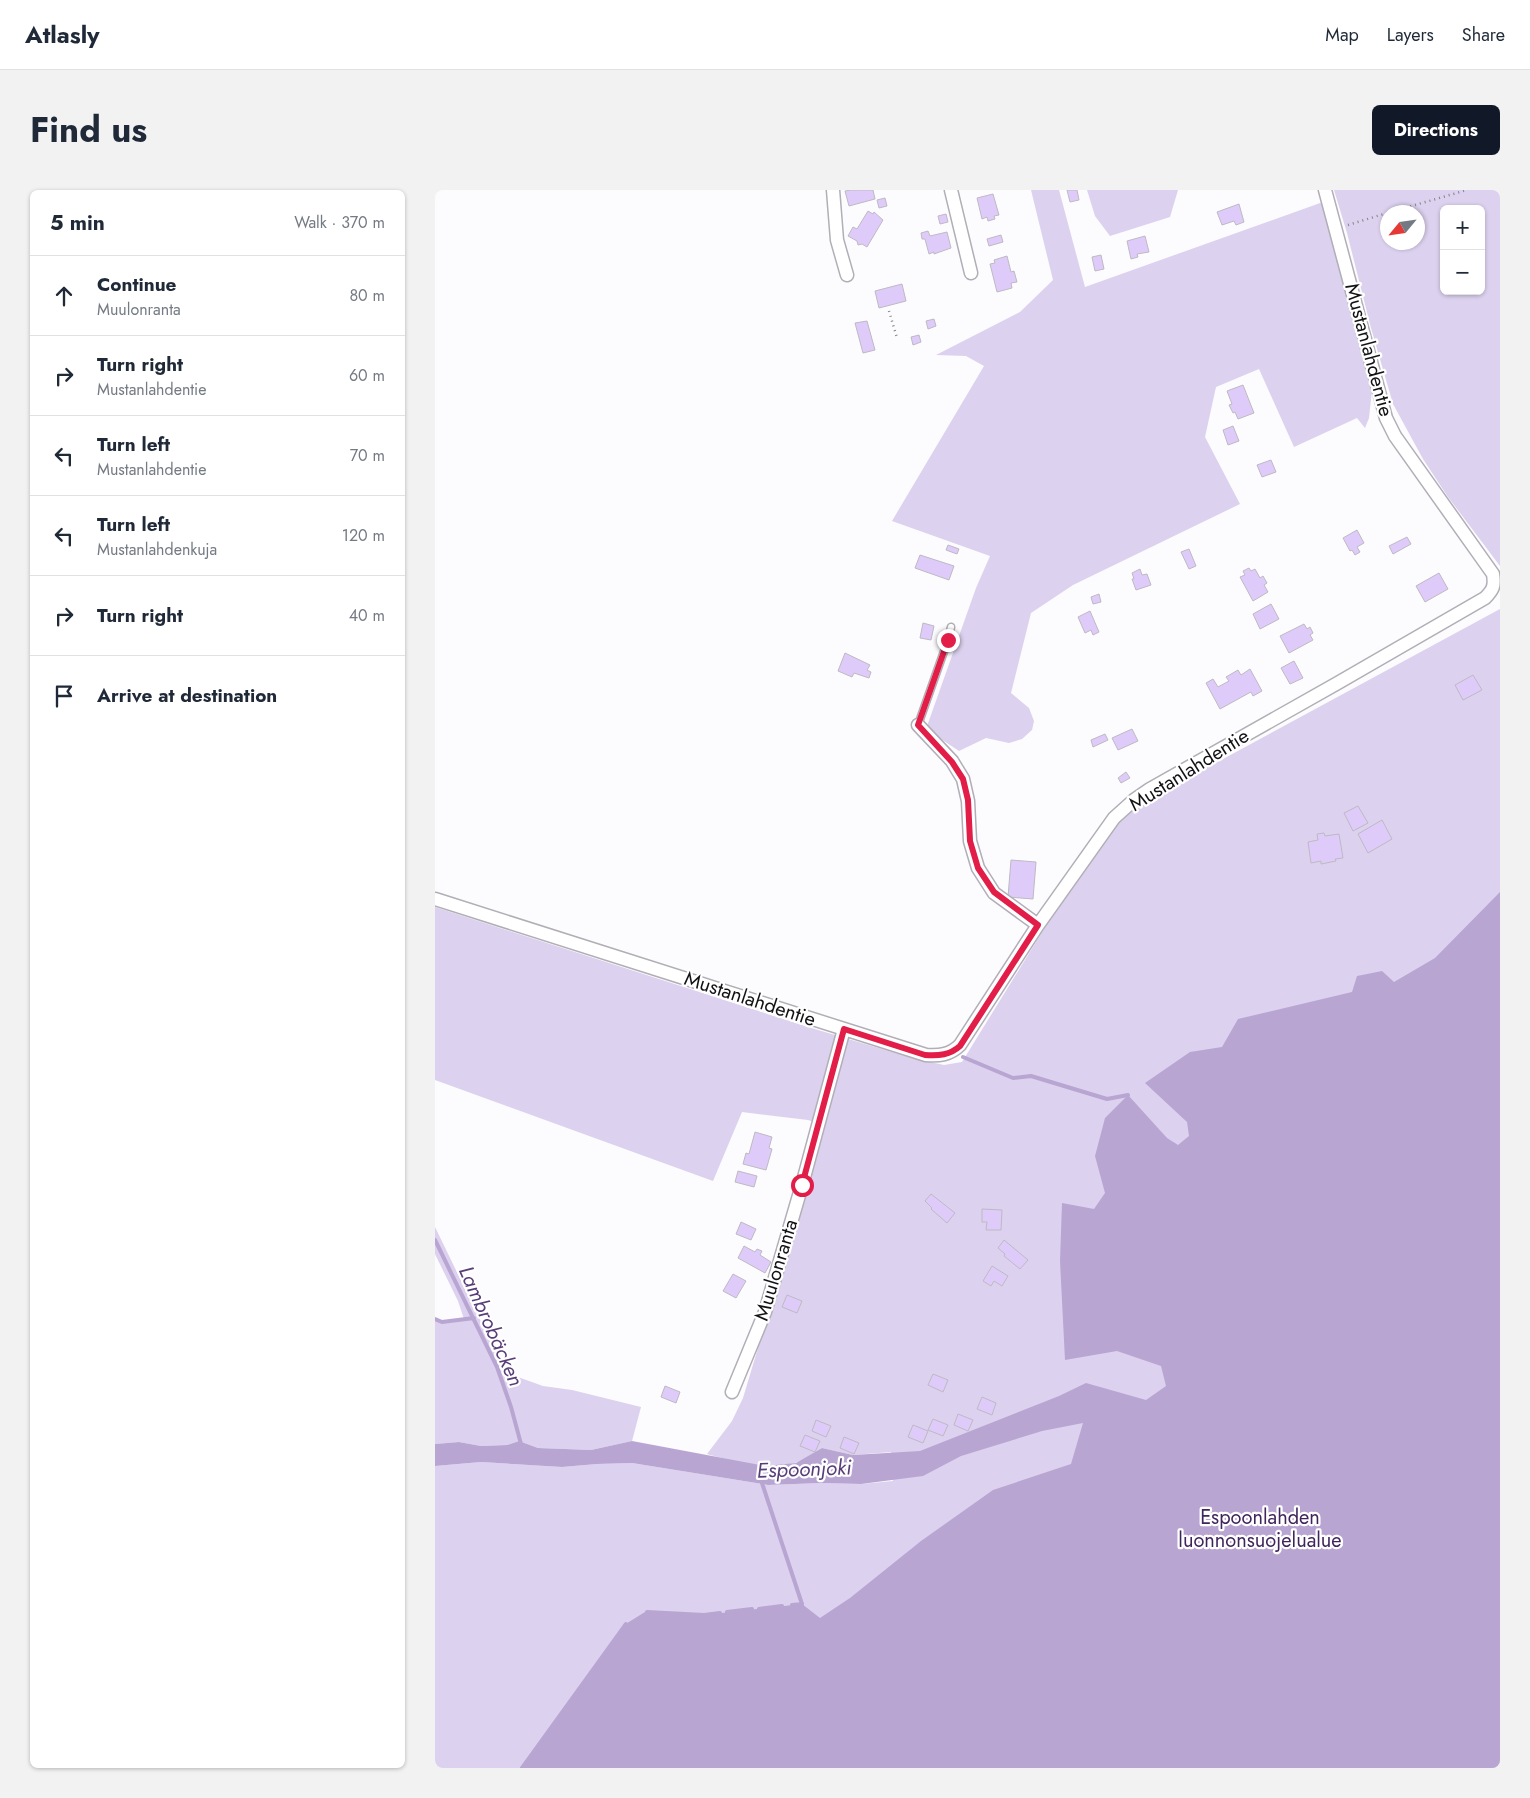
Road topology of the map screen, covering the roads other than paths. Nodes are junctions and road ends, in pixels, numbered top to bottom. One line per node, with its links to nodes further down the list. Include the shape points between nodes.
1 (833, 190): 5 (street, via 837,240)
2 (951, 190): 4 (street)
3 (1325, 190): 6 (street, Mustanlahdentie, via 1386,418 1395,436)
4 (971, 273)
5 (847, 274)
6 (1497, 584): 10 (street, Mustanlahdentie, via 1485,598 1134,800 1115,818)
7 (951, 627): 8 (lane)
8 (918, 725): 10 (street, via 963,779 968,800 970,841 978,868 994,892)
9 (435, 899): 11 (street, Mustanlahdentie)
10 (1038, 925): 11 (street, Mustanlahdentie, via 955,1050 939,1056 925,1055)
11 (844, 1029): 12 (street, Muulonranta, via 765,1312)
12 (732, 1392)

